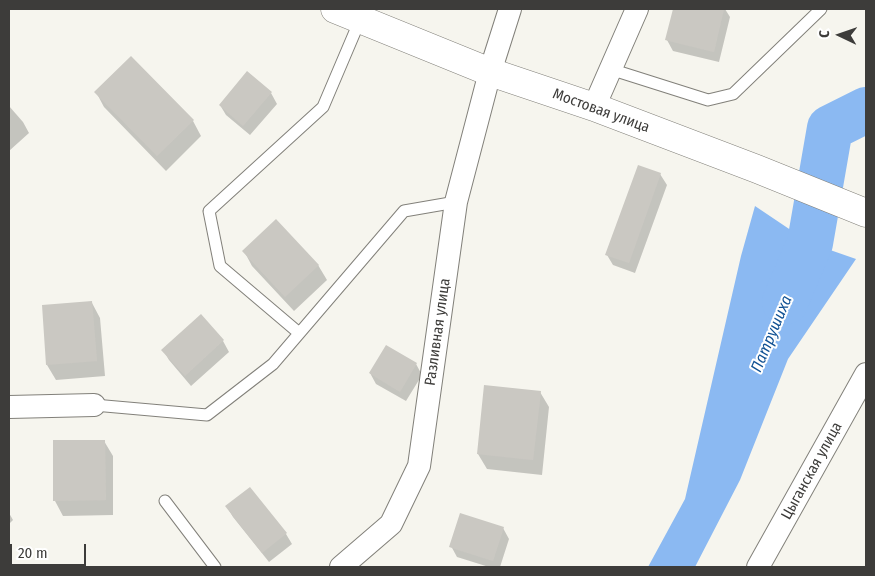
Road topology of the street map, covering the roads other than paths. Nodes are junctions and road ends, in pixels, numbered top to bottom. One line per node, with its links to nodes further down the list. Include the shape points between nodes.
1 (335, 9): 5 (street, Мостовая улица)
2 (510, 9): 7 (street, Разливная улица)
3 (637, 9): 6 (street)
4 (821, 9): 6 (lane, via 732,94 708,100)
5 (360, 20): 7 (street, Мостовая улица); 11 (lane, via 323,107 209,211 220,266)
6 (610, 69): 8 (street)
7 (490, 72): 8 (street, Мостовая улица); 9 (street, Разливная улица)
8 (594, 107): 10 (street, Мостовая улица)
9 (456, 202): 11 (lane, via 404,211); 17 (street, Разливная улица, via 419,466 391,524)
10 (866, 213)
11 (299, 333): 13 (lane, via 273,364 207,415)
12 (866, 374): 18 (street, Цыганская улица)
13 (94, 405): 14 (street)
14 (9, 407)
15 (165, 501): 16 (lane)
16 (215, 567)
17 (341, 567)
18 (758, 567)

